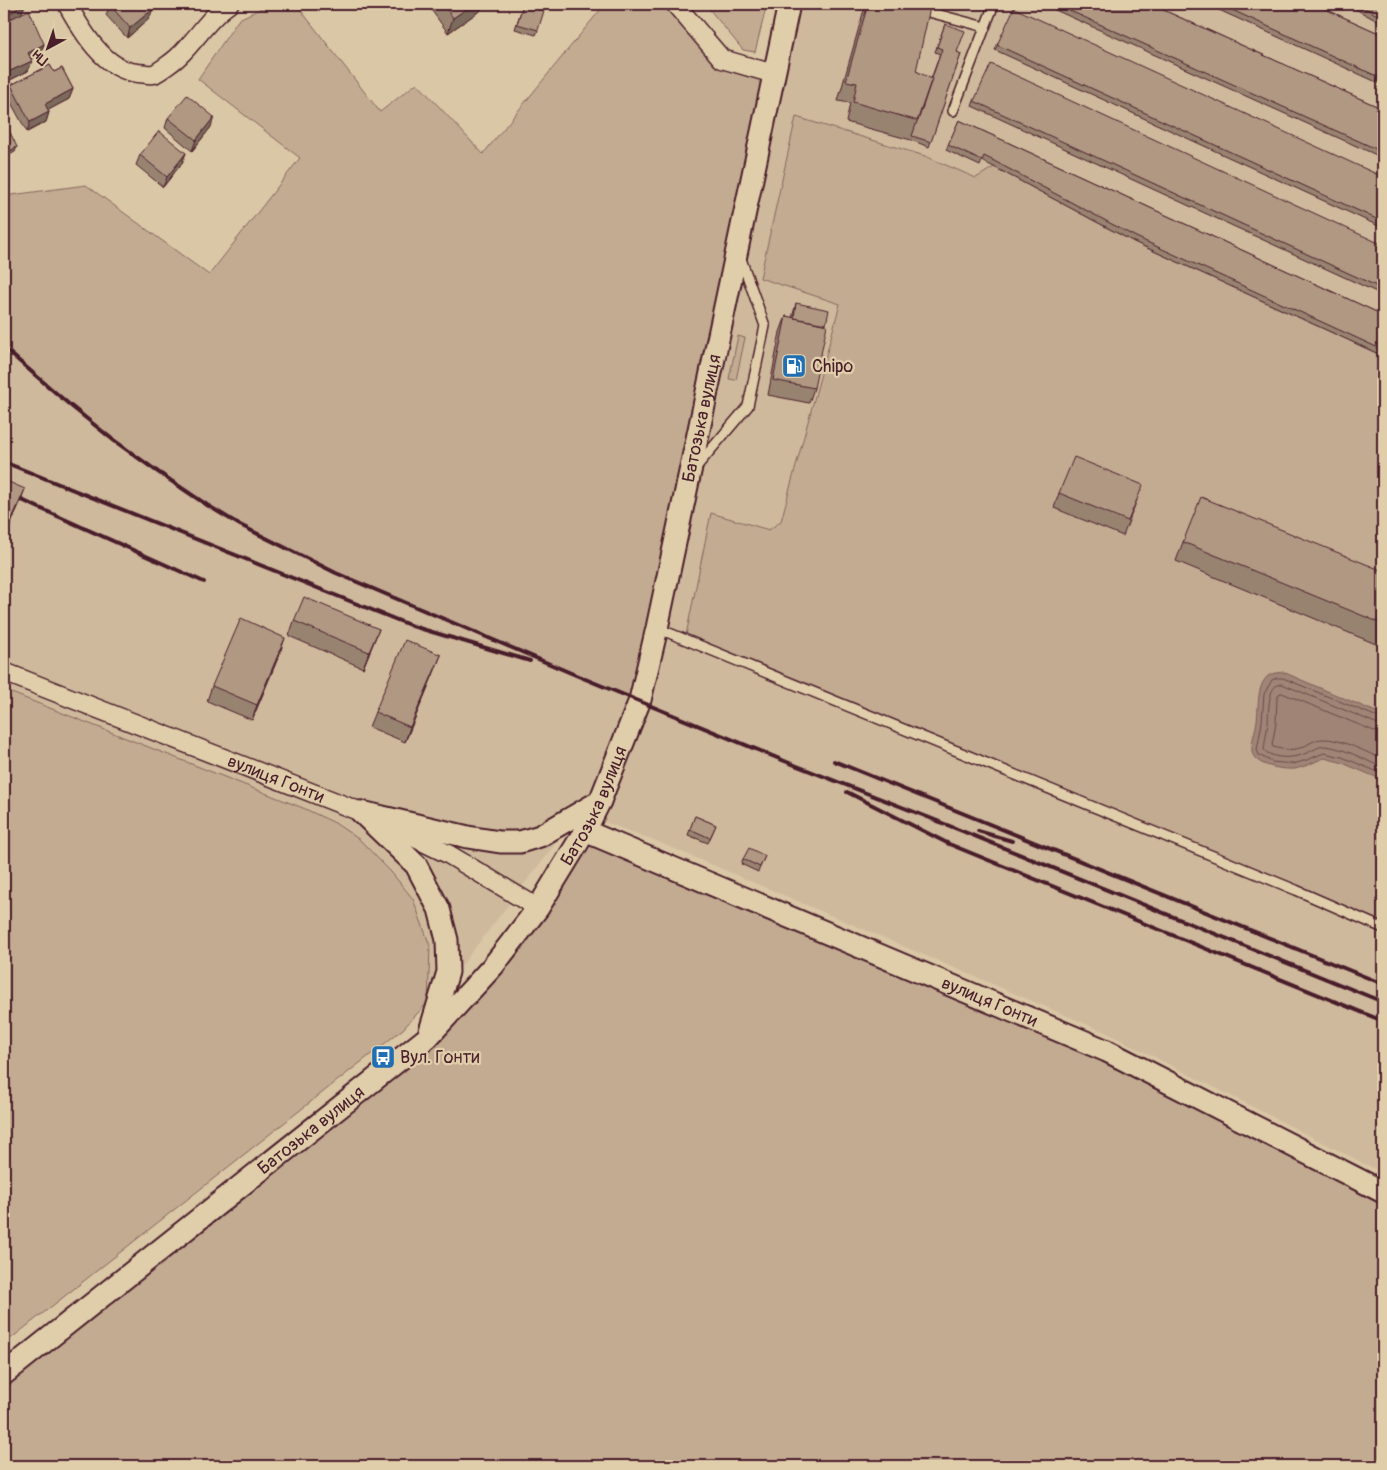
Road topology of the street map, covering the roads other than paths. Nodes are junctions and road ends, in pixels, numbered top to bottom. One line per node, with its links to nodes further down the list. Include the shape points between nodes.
1 (66, 4): 2 (street, via 96,49 115,65 153,74 178,57 218,11)
2 (229, 4)
3 (675, 4): 8 (street, via 722,59)
4 (789, 4): 8 (street, Батозька вулиця)
5 (899, 4): 7 (lane)
6 (994, 4): 7 (lane)
7 (985, 27): 9 (lane)
8 (774, 74): 10 (street, Батозька вулиця)
9 (952, 111)
10 (737, 247): 11 (street, Батозька вулиця); 11 (lane, via 766,326 748,406)
11 (689, 475): 12 (street, Батозька вулиця)
12 (657, 628): 14 (street, Батозька вулиця, via 640,700); 18 (lane)
13 (4, 672): 15 (street, вулиця Гонти)
14 (600, 801): 15 (street, via 540,836 520,842 468,837); 16 (street, Батозька вулиця)
15 (361, 812): 17 (street, вулиця Гонти, via 448,854); 19 (street, via 416,864 439,909 447,940 448,972)
16 (585, 831): 17 (street, Батозька вулиця); 20 (street, вулиця Гонти, via 1107,1051)
17 (538, 908): 19 (street, Батозька вулиця, via 493,966)
18 (1383, 928)
19 (428, 1037): 21 (street, Батозька вулиця)
20 (1383, 1192)
21 (4, 1374)

